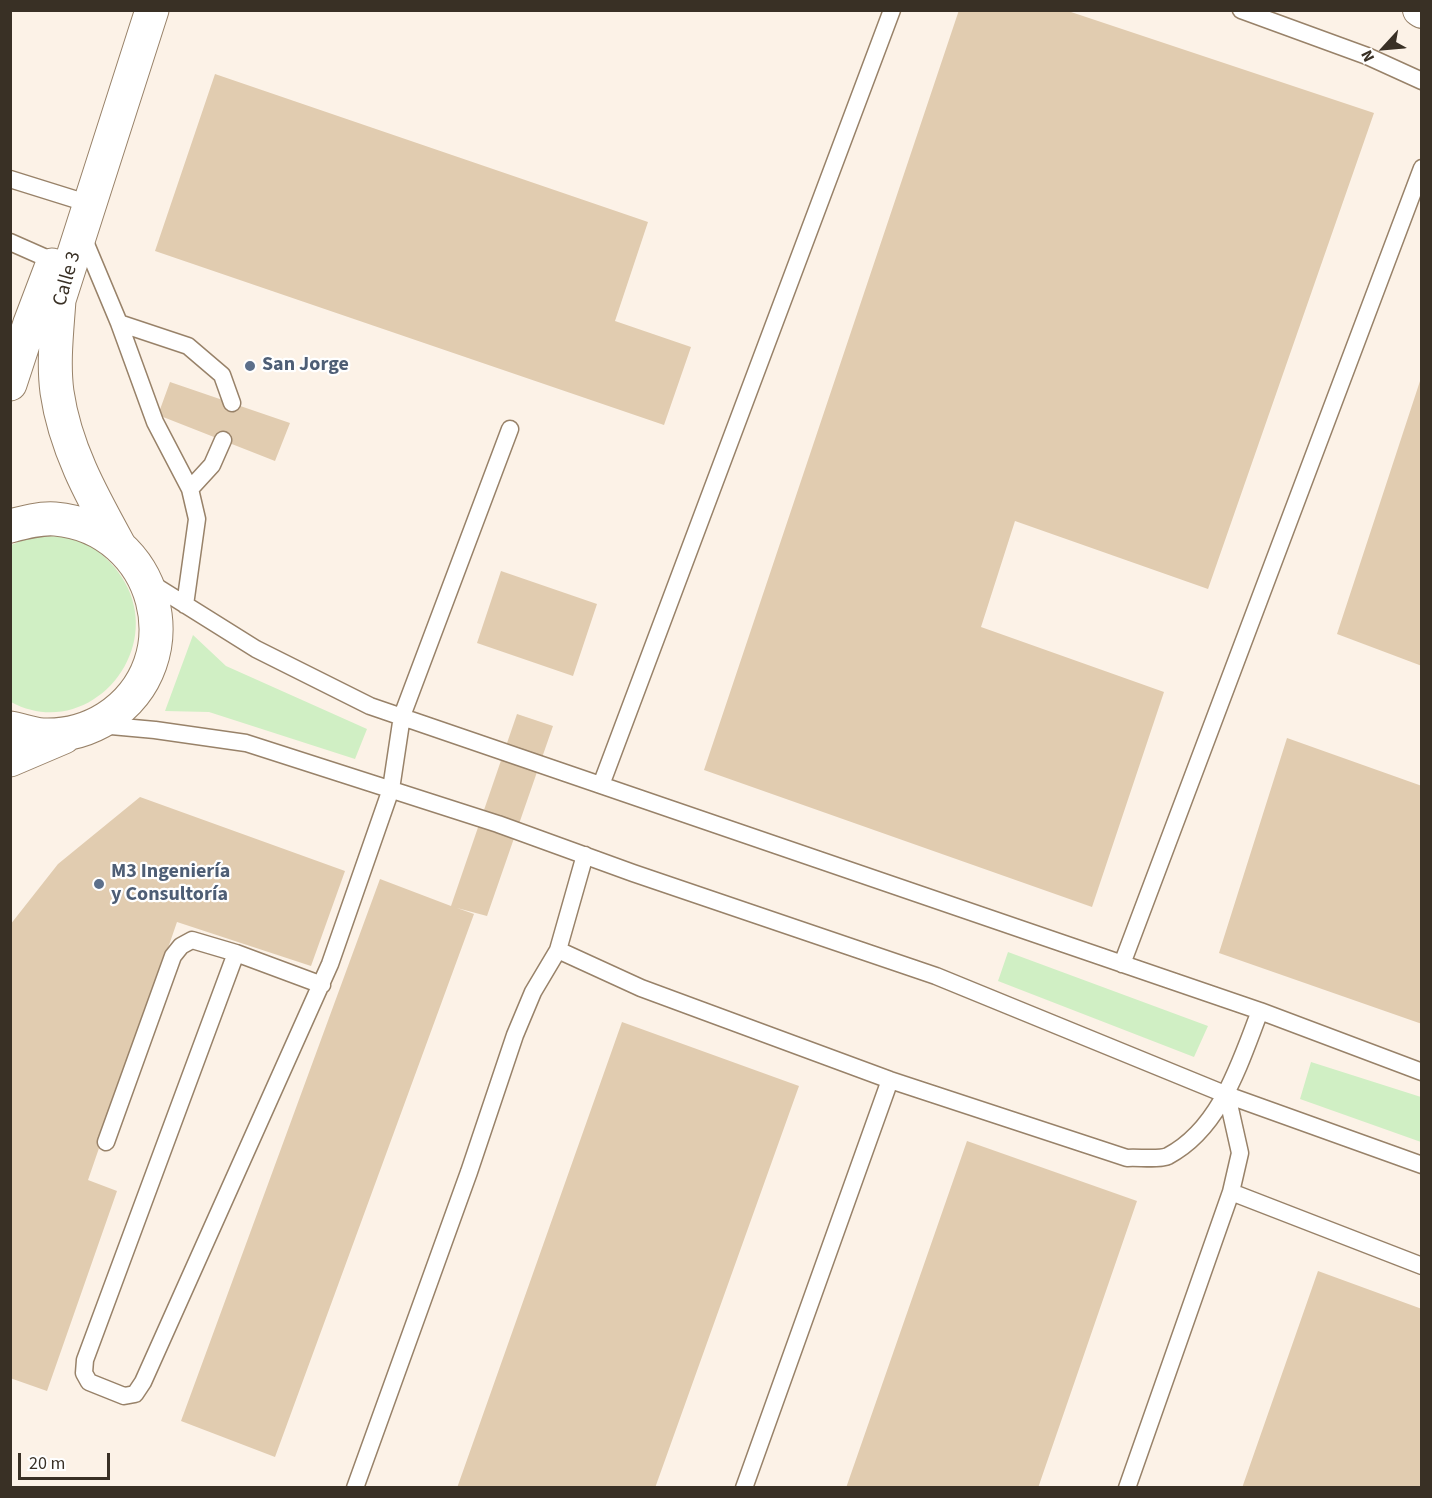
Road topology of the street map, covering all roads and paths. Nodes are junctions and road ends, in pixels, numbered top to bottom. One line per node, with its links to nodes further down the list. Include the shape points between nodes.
1 (127, 10): 8 (main road, Calle 3)
2 (152, 10): 9 (main road, Calle 3)
3 (892, 10): 26 (lane)
4 (1241, 10): 5 (lane, via 1367,56)
5 (1422, 81)
6 (1422, 168): 31 (lane)
7 (10, 179): 8 (lane)
8 (74, 199): 11 (main road, Calle 3)
9 (81, 234): 12 (lane); 19 (main road, Calle 3, via 59,300 57,391 68,441)
10 (10, 242): 11 (lane)
11 (54, 261): 13 (main road, Calle 3)
12 (119, 323): 14 (lane, via 188,346 222,375); 17 (lane, via 155,422)
13 (10, 384)
14 (232, 403)
15 (510, 429): 22 (lane)
16 (223, 440): 17 (lane, via 212,465)
17 (190, 489): 21 (lane, via 196,519)
18 (10, 526): 19 (main road, via 31,520 77,523)
19 (119, 545): 20 (main road)
20 (146, 579): 21 (lane); 24 (main road, via 156,627 146,674 134,695 116,712)
21 (185, 605): 22 (lane, via 256,649 370,706)
22 (402, 716): 26 (lane); 27 (lane)
23 (10, 728): 24 (main road, via 41,735)
24 (84, 729): 25 (main road); 27 (lane, via 155,730 246,743)
25 (10, 760)
26 (601, 785): 31 (lane)
27 (391, 789): 28 (lane); 32 (lane)
28 (585, 855): 29 (lane); 36 (lane, via 936,976)
29 (558, 950): 35 (lane, via 641,988); 41 (lane, via 515,1035)
30 (236, 953): 32 (lane); 32 (lane, via 85,1360 84,1373 89,1382 124,1396 135,1394 143,1383); 37 (lane, via 192,940 173,956)
31 (1122, 964): 33 (lane)
32 (322, 985)
33 (1260, 1011): 34 (lane); 36 (lane)
34 (1422, 1072)
35 (890, 1080): 36 (lane, via 1127,1158 1167,1157 1196,1135); 42 (lane)
36 (1227, 1095): 38 (lane); 39 (lane, via 1240,1153)
37 (106, 1142)
38 (1422, 1165)
39 (1231, 1192): 40 (lane); 43 (lane)
40 (1422, 1266)
41 (355, 1488)
42 (744, 1488)
43 (1127, 1488)

